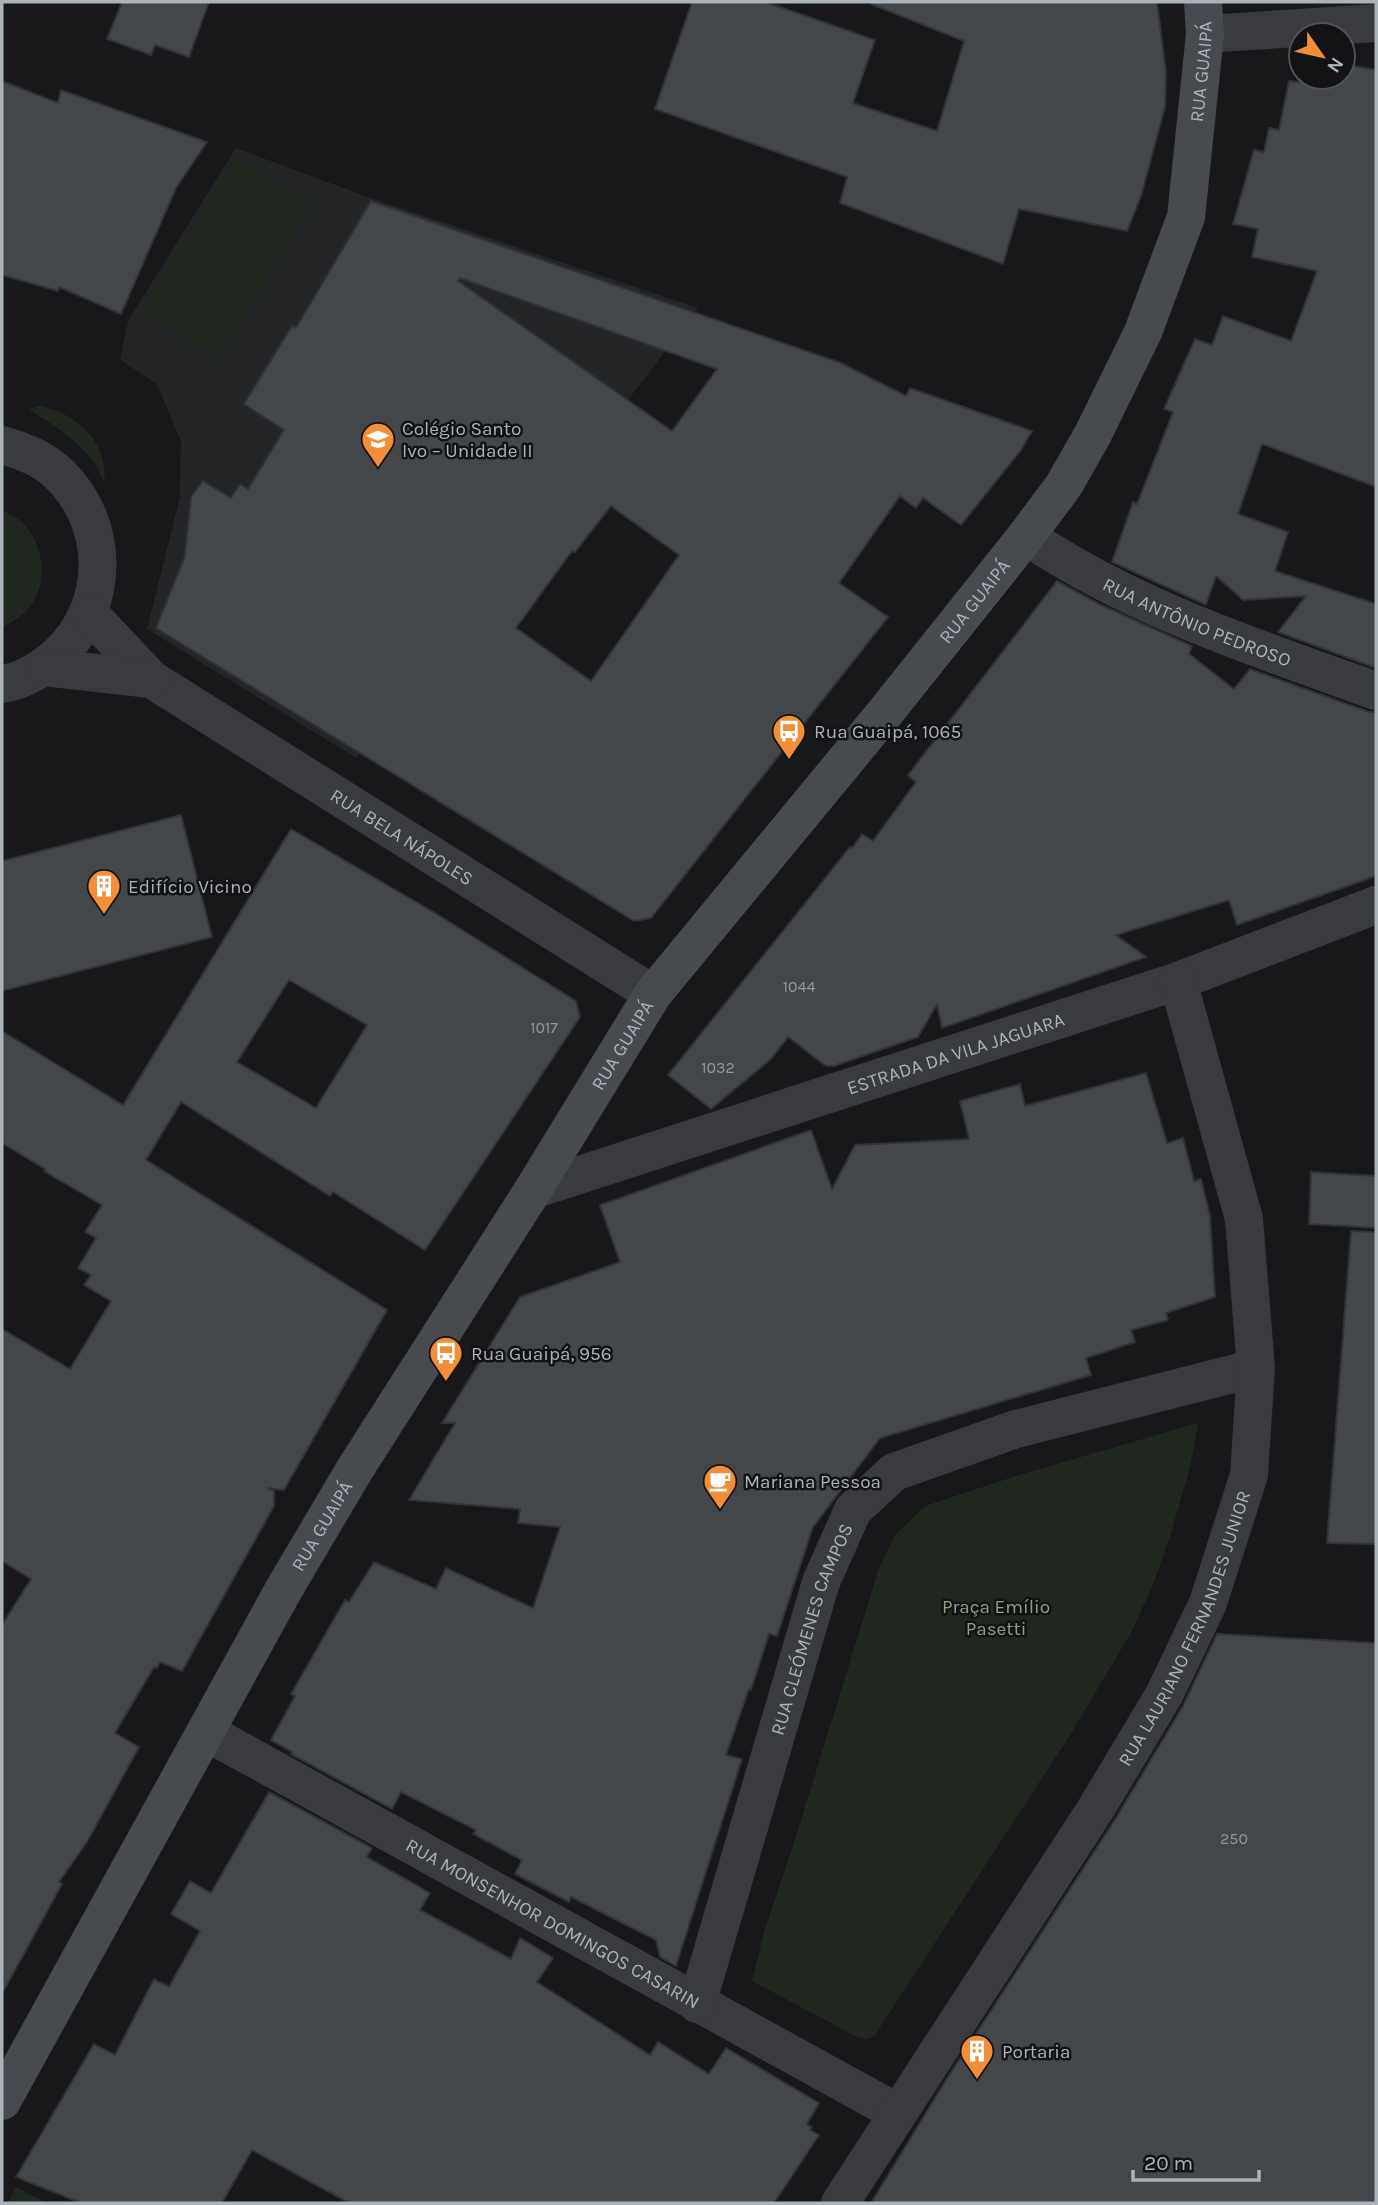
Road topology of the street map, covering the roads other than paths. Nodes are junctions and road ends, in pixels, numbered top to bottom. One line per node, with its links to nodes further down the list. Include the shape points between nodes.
1 (1204, 18): 2 (street); 4 (main road, RUA GUAIPÁ, via 1186,217 1143,332 1093,434 1064,485)
2 (1376, 23)
3 (2, 445): 5 (street, via 29,454 57,472 79,497 93,528 99,561)
4 (1026, 536): 9 (street, RUA ANTÔNIO PEDROSO, via 1068,564 1196,626); 12 (main road, RUA GUAIPÁ)
5 (89, 613): 6 (street, via 70,643); 7 (street)
6 (44, 667): 7 (street); 8 (street)
7 (151, 679): 12 (street, RUA BELA NÁPOLES)
8 (2, 684)
9 (1376, 691)
10 (1376, 905): 11 (street, ESTRADA DA VILA JAGUARA)
11 (1178, 981): 13 (street, ESTRADA DA VILA JAGUARA); 14 (street, RUA LAURIANO FERNANDES JUNIOR, via 1244,1219)
12 (653, 993): 13 (main road, RUA GUAIPÁ)
13 (533, 1190): 15 (main road, RUA GUAIPÁ, via 355,1469)
14 (1256, 1368): 16 (street, RUA CLEÓMENES CAMPOS, via 1016,1429 967,1446 894,1472 853,1510 821,1582); 18 (street, RUA LAURIANO FERNANDES JUNIOR, via 1250,1475 1208,1603 1164,1695)
15 (206, 1732): 16 (street, RUA MONSENHOR DOMINGOS CASARIN); 17 (main road, RUA GUAIPÁ)
16 (697, 2004): 18 (street, RUA MONSENHOR DOMINGOS CASARIN)
17 (2, 2101)
18 (898, 2113): 19 (street, RUA LAURIANO FERNANDES JUNIOR)
19 (840, 2203)

